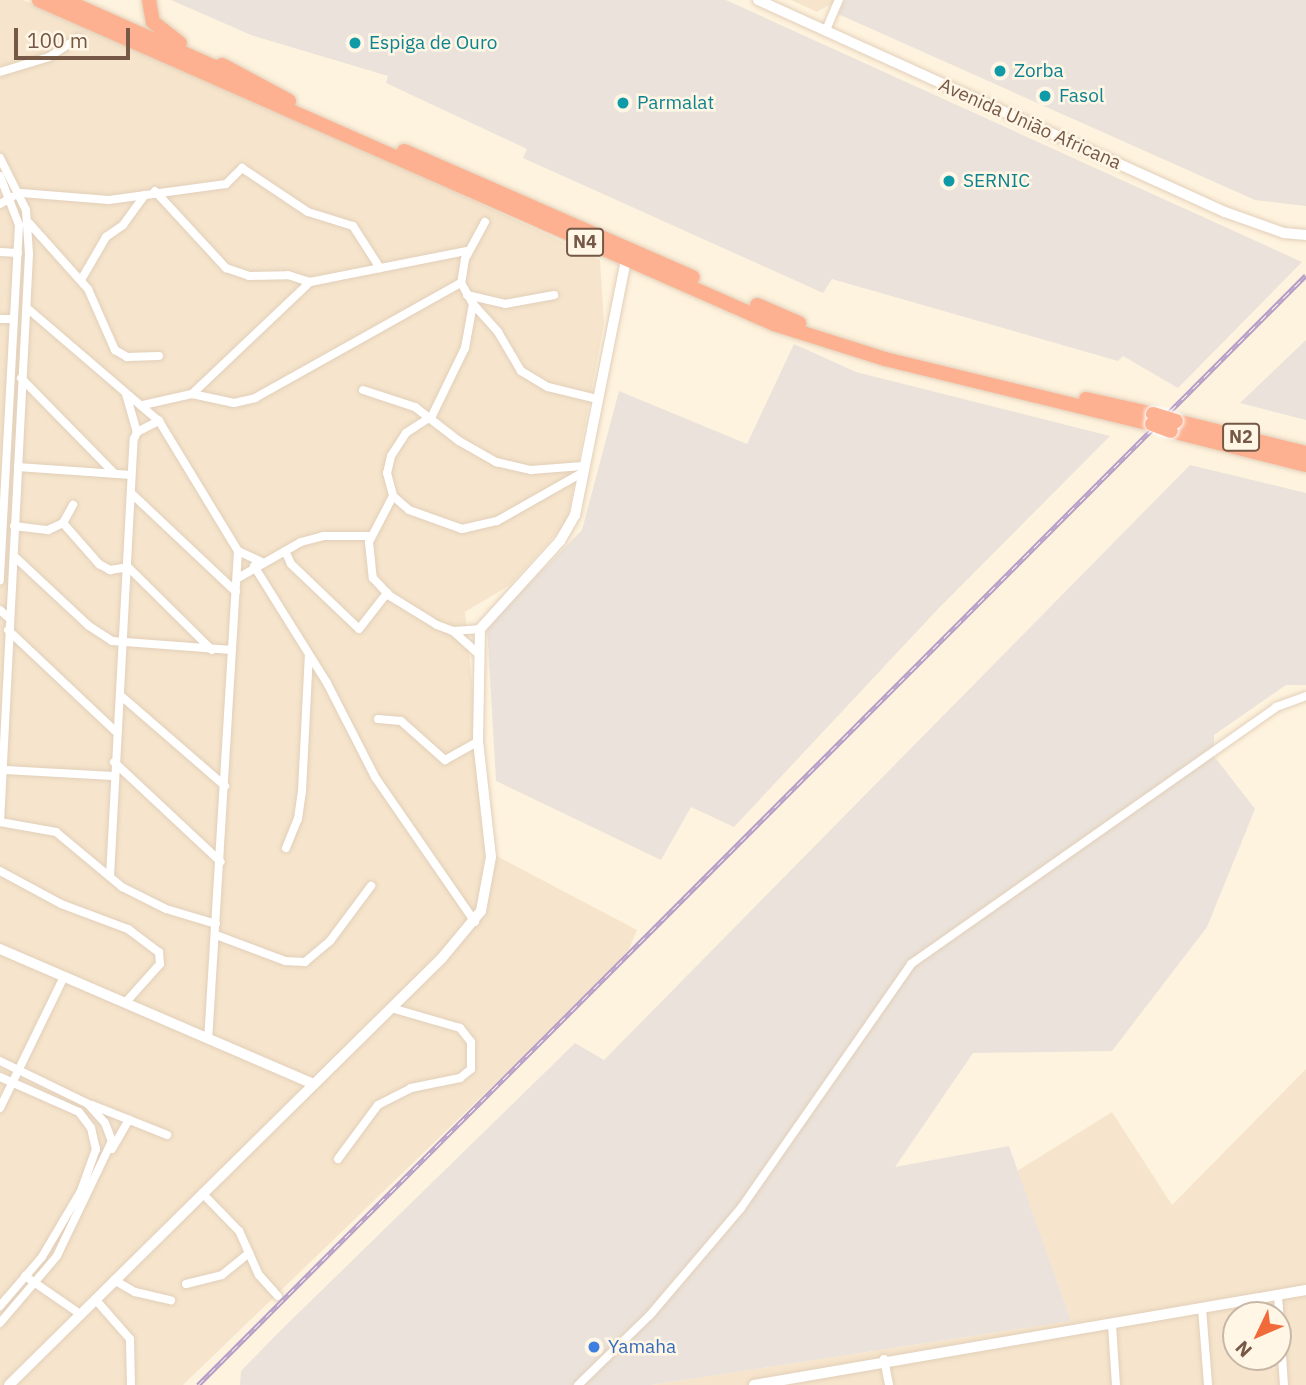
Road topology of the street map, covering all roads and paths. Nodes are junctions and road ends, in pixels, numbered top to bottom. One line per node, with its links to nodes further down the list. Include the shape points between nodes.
1 (39, 0): 23 (highway, N4)
2 (64, 0): 9 (highway, N4)
3 (149, 0): 9 (highway, via 153,22 166,36)
4 (758, 0): 6 (street, Avenida União Africana)
5 (835, 1): 6 (street)
6 (826, 30): 19 (street, Avenida União Africana, via 1225,212 1284,233)
7 (78, 38): 8 (street, via 49,57)
8 (0, 72)
9 (289, 101): 44 (highway, N4, via 817,329)
10 (0, 158): 13 (street)
11 (0, 176): 15 (street)
12 (155, 191): 14 (street); 24 (street, via 226,184 242,168 309,212 353,226); 26 (street, via 226,268 248,276 288,275)
13 (21, 193): 14 (street, via 109,200); 18 (street)
14 (145, 195): 25 (street, via 123,225 106,237)
15 (12, 197): 16 (street); 22 (street, via 19,225)
16 (0, 204)
17 (485, 222): 20 (street)
18 (29, 223): 25 (street); 31 (street)
19 (1306, 235)
20 (467, 251): 24 (street); 27 (street)
21 (0, 252): 22 (street)
22 (18, 253): 33 (street)
23 (626, 260): 41 (street); 44 (highway, N4, via 822,340)
24 (380, 268): 26 (street)
25 (80, 280): 34 (street, via 94,299 115,350 127,357)
26 (310, 282): 40 (street)
27 (461, 283): 28 (street); 40 (street, via 255,398 234,403)
28 (467, 295): 29 (street, via 505,304); 30 (street)
29 (554, 295)
30 (473, 304): 41 (street, via 498,332 521,371 548,387); 43 (street, via 465,348)
31 (27, 308): 35 (street); 39 (street)
32 (0, 319): 33 (street)
33 (14, 319): 38 (street)
34 (159, 356)
35 (21, 378): 51 (street); 53 (street)
36 (363, 390): 43 (street, via 390,396)
37 (0, 391): 38 (street)
38 (12, 391): 59 (street)
39 (126, 394): 42 (street); 47 (street)
40 (192, 394): 42 (street)
41 (597, 399): 52 (street)
42 (143, 405): 45 (street)
43 (432, 416): 52 (street, via 459,441 496,462 531,470); 56 (street, via 406,433 391,456 387,473)
44 (1152, 419): 46 (highway, N4, bridge)
45 (159, 421): 47 (street); 62 (street)
46 (1173, 426): 48 (highway, N4); 49 (highway, N2)
47 (137, 432): 54 (street)
48 (1190, 436): 50 (highway, N2)
49 (1306, 453)
50 (1306, 465)
51 (19, 467): 53 (street); 60 (street)
52 (583, 469): 56 (street, via 497,521 461,530 409,510); 76 (street, via 569,530)
53 (113, 472): 54 (street)
54 (131, 475): 55 (street)
55 (131, 493): 66 (street); 71 (street)
56 (393, 496): 61 (street)
57 (73, 506): 58 (street)
58 (63, 523): 60 (street, via 48,530); 66 (street, via 99,564 110,570)
59 (4, 526): 60 (street); 68 (street)
60 (16, 527): 64 (street)
61 (371, 536): 63 (street, via 323,536); 72 (street, via 369,567)
62 (238, 551): 65 (street); 69 (street)
63 (285, 551): 65 (street); 72 (street, via 291,564 359,629)
64 (15, 557): 67 (street); 78 (street, via 89,626)
65 (258, 564): 69 (street); 82 (street)
66 (128, 566): 78 (street); 79 (street)
67 (12, 570): 68 (street); 74 (street)
68 (0, 571): 70 (street)
69 (238, 578): 71 (street)
70 (0, 580)
71 (236, 592): 80 (street)
72 (387, 593): 77 (street)
73 (0, 610): 74 (street)
74 (9, 618): 75 (street)
75 (8, 629): 86 (street); 89 (street)
76 (480, 629): 77 (street); 81 (street)
77 (453, 631): 81 (street)
78 (122, 644): 79 (street); 83 (street)
79 (212, 650): 80 (street)
80 (232, 650): 91 (street)
81 (476, 652): 87 (street)
82 (309, 655): 93 (street, via 302,791 298,819); 98 (street, via 375,777)
83 (120, 695): 86 (street); 91 (street)
84 (1306, 696): 138 (street, via 1276,707 911,964 741,1208 650,1315)
85 (378, 719): 87 (street, via 401,721 445,760)
86 (115, 731): 88 (street)
87 (478, 742): 98 (street, via 491,857 485,898)
88 (114, 762): 90 (street); 94 (street)
89 (5, 770): 90 (street); 92 (street)
90 (113, 776): 96 (street)
91 (225, 786): 94 (street)
92 (0, 822): 96 (street, via 56,832)
93 (286, 848)
94 (221, 862): 99 (street)
95 (0, 871): 103 (street, via 61,904 134,933 159,952 160,964)
96 (110, 876): 99 (street, via 145,900)
97 (371, 886): 100 (street, via 330,941 305,962 285,961)
98 (475, 922): 104 (street)
99 (216, 924): 100 (street)
100 (216, 935): 105 (street)
101 (0, 949): 102 (street)
102 (63, 979): 103 (street); 107 (street)
103 (125, 1003): 105 (street)
104 (391, 1007): 110 (street); 116 (street, via 460,1028 471,1042 471,1069 460,1077 411,1088 377,1105)
105 (208, 1037): 110 (street)
106 (0, 1061): 107 (street)
107 (19, 1068): 109 (street); 111 (street)
108 (0, 1077): 109 (street)
109 (12, 1082): 112 (street); 117 (street, via 65,1104 91,1128 96,1149)
110 (313, 1084): 118 (street)
111 (88, 1104): 113 (street); 115 (street, via 105,1123 112,1141)
112 (0, 1108)
113 (128, 1120): 114 (street); 115 (street)
114 (167, 1135)
115 (107, 1157): 119 (street)
116 (338, 1159)
117 (81, 1191): 119 (street); 121 (street)
118 (202, 1193): 120 (street, via 239,1231); 122 (street)
119 (89, 1195): 123 (street)
120 (249, 1253): 124 (street, via 222,1275); 127 (street, via 259,1275)
121 (25, 1276): 123 (street); 130 (street)
122 (114, 1280): 128 (street); 129 (street, via 135,1292)
123 (37, 1283): 132 (street); 133 (street)
124 (186, 1284)
125 (1306, 1290): 126 (street)
126 (1278, 1295): 131 (street); 143 (street)
127 (278, 1296)
128 (94, 1299): 132 (street); 137 (street, via 130,1339)
129 (171, 1300)
130 (0, 1306)
131 (1202, 1308): 134 (street); 142 (street)
132 (79, 1314): 136 (street)
133 (0, 1323)
134 (1112, 1325): 135 (street); 141 (street)
135 (884, 1359): 139 (street); 140 (street)
136 (9, 1385)
137 (131, 1385)
138 (578, 1385)
139 (754, 1385)
140 (889, 1385)
141 (1116, 1385)
142 (1208, 1385)
143 (1284, 1385)

